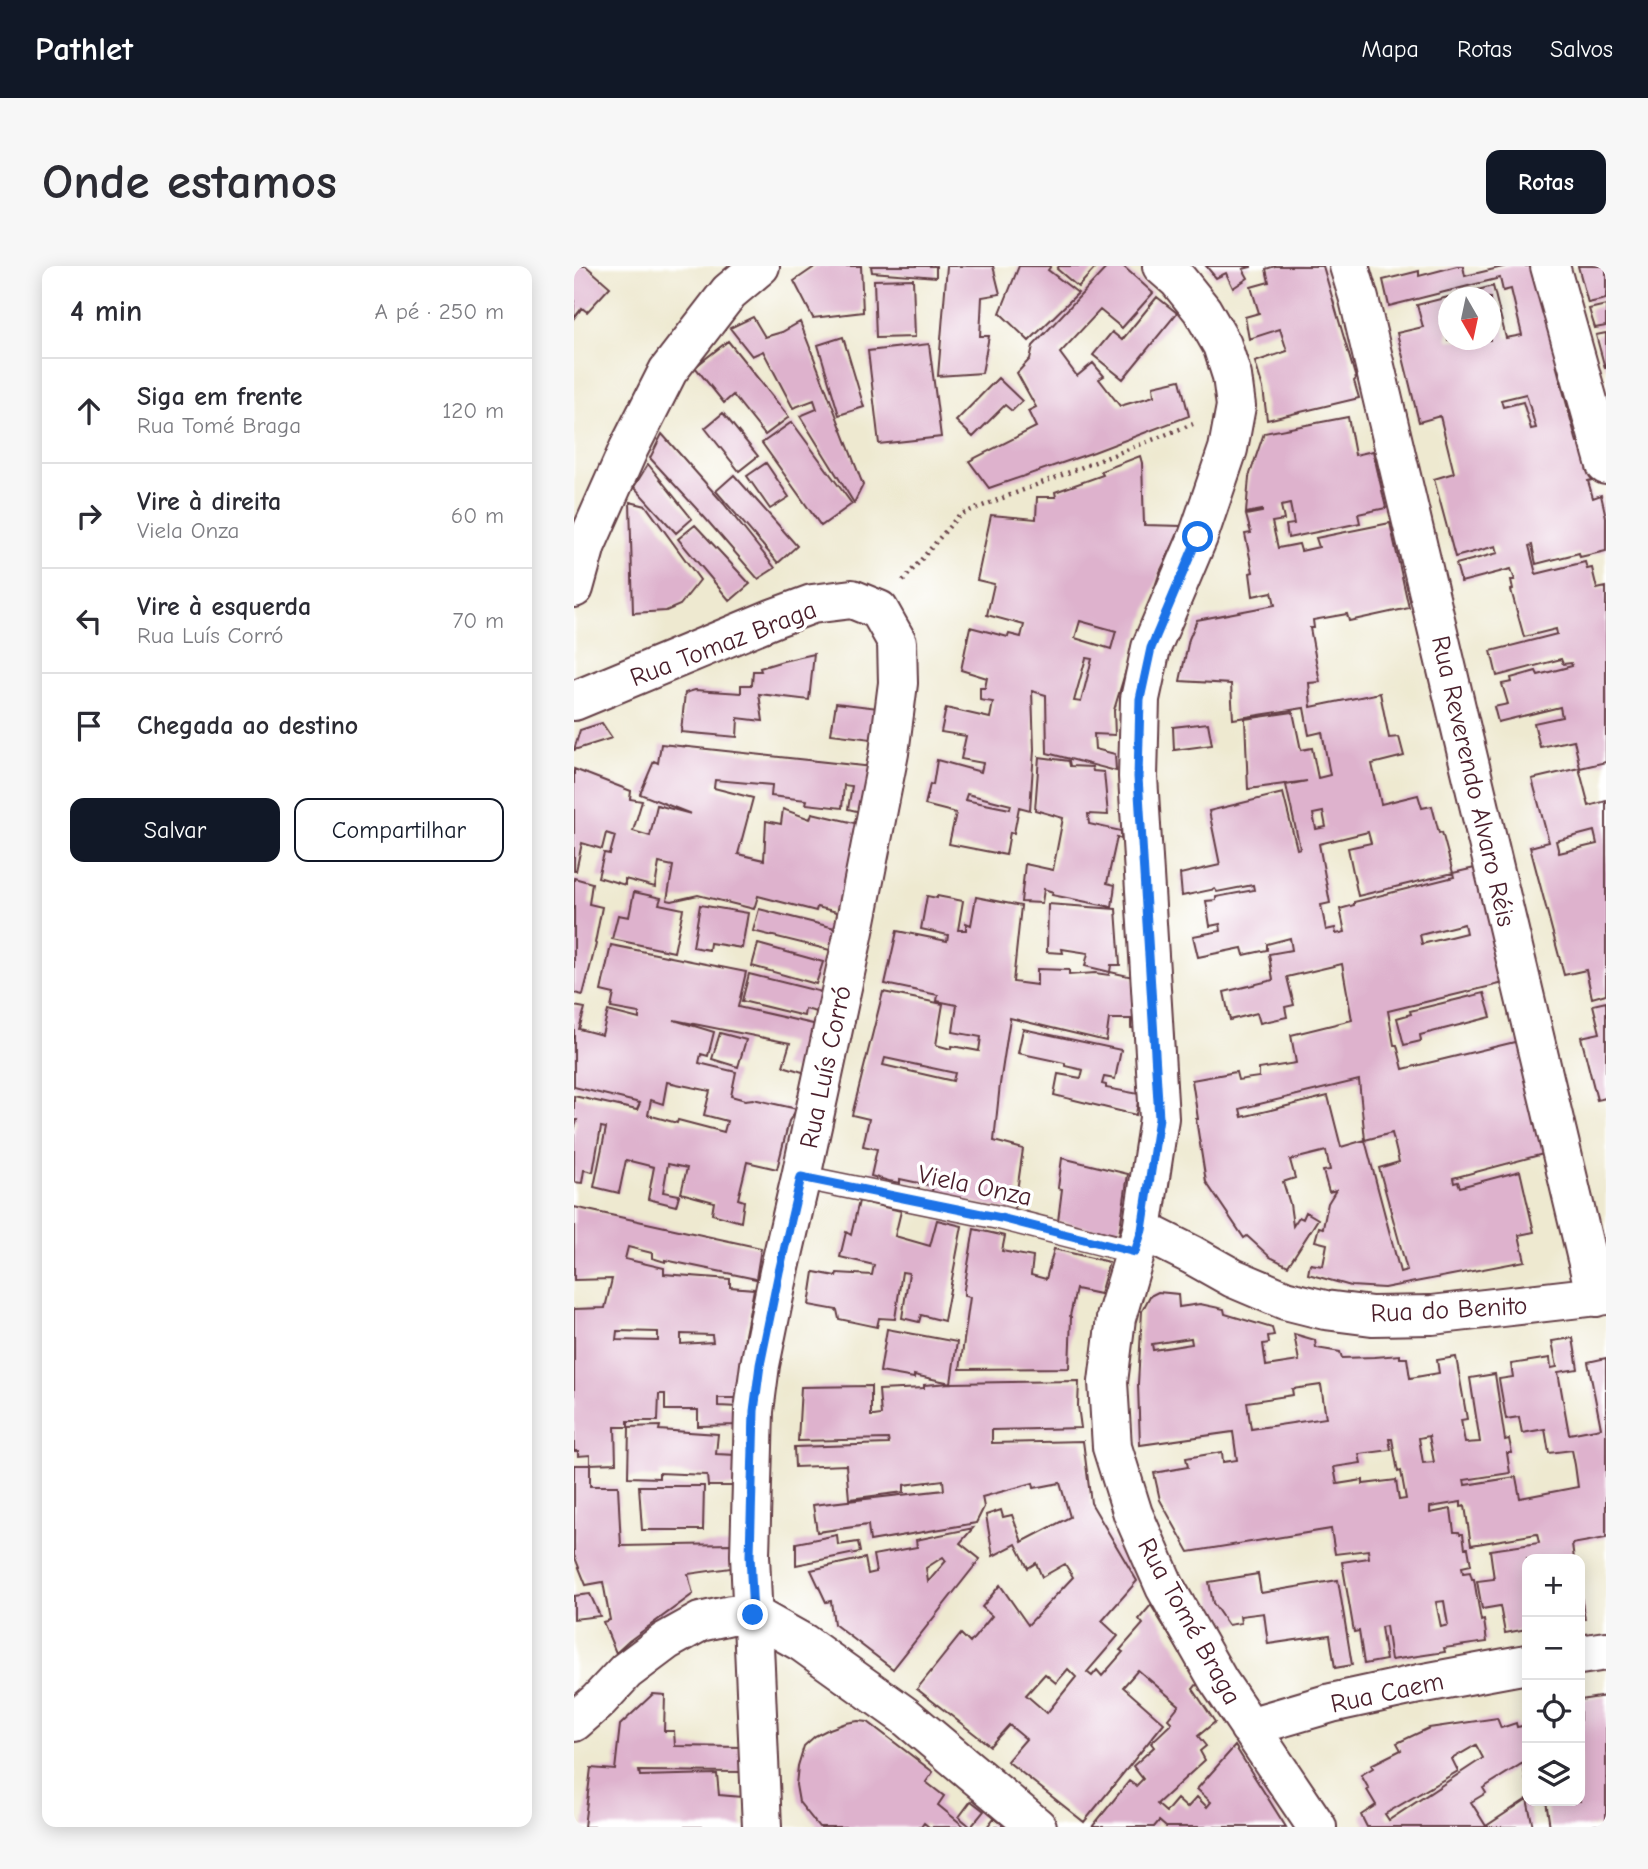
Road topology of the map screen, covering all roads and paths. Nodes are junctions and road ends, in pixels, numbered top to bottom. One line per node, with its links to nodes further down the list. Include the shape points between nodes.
1 (761, 266): 7 (street, via 729,292 668,371 586,545)
2 (1162, 266): 11 (street, Rua Tomé Braga, via 1202,310 1222,345 1236,407 1228,449 1198,537 1151,648 1140,699 1138,777 1159,1118)
3 (1349, 266): 12 (street, Rua Reverendo Alvaro Réis)
4 (1550, 266): 6 (street)
5 (1204, 420): 8 (path, via 959,515)
6 (1606, 465)
7 (574, 588)
8 (888, 626): 9 (street, Rua Tomaz Braga, via 852,599 812,604); 10 (street, Rua Luís Corró, via 898,683 889,753)
9 (574, 701)
10 (801, 1177): 11 (lane, Viela Onza); 13 (street, Rua Luís Corró, via 754,1411)
11 (1139, 1241): 12 (street, Rua do Benito, via 1192,1255 1285,1300 1372,1316 1432,1315); 18 (street, Rua Tomé Braga, via 1116,1318 1108,1382 1112,1447 1133,1514 1165,1587)
12 (1601, 1296)
13 (753, 1615): 17 (street, via 700,1622 666,1641 626,1671); 19 (street, Rua Luís Corró); 20 (street, via 803,1643 905,1716)
14 (1606, 1650): 15 (street)
15 (1585, 1654)
16 (1522, 1665): 18 (street, Rua Caem, via 1331,1703)
17 (574, 1722)
18 (1249, 1727): 21 (street, Rua Tomé Braga)
19 (762, 1827)
20 (1037, 1827)
21 (1317, 1827)

